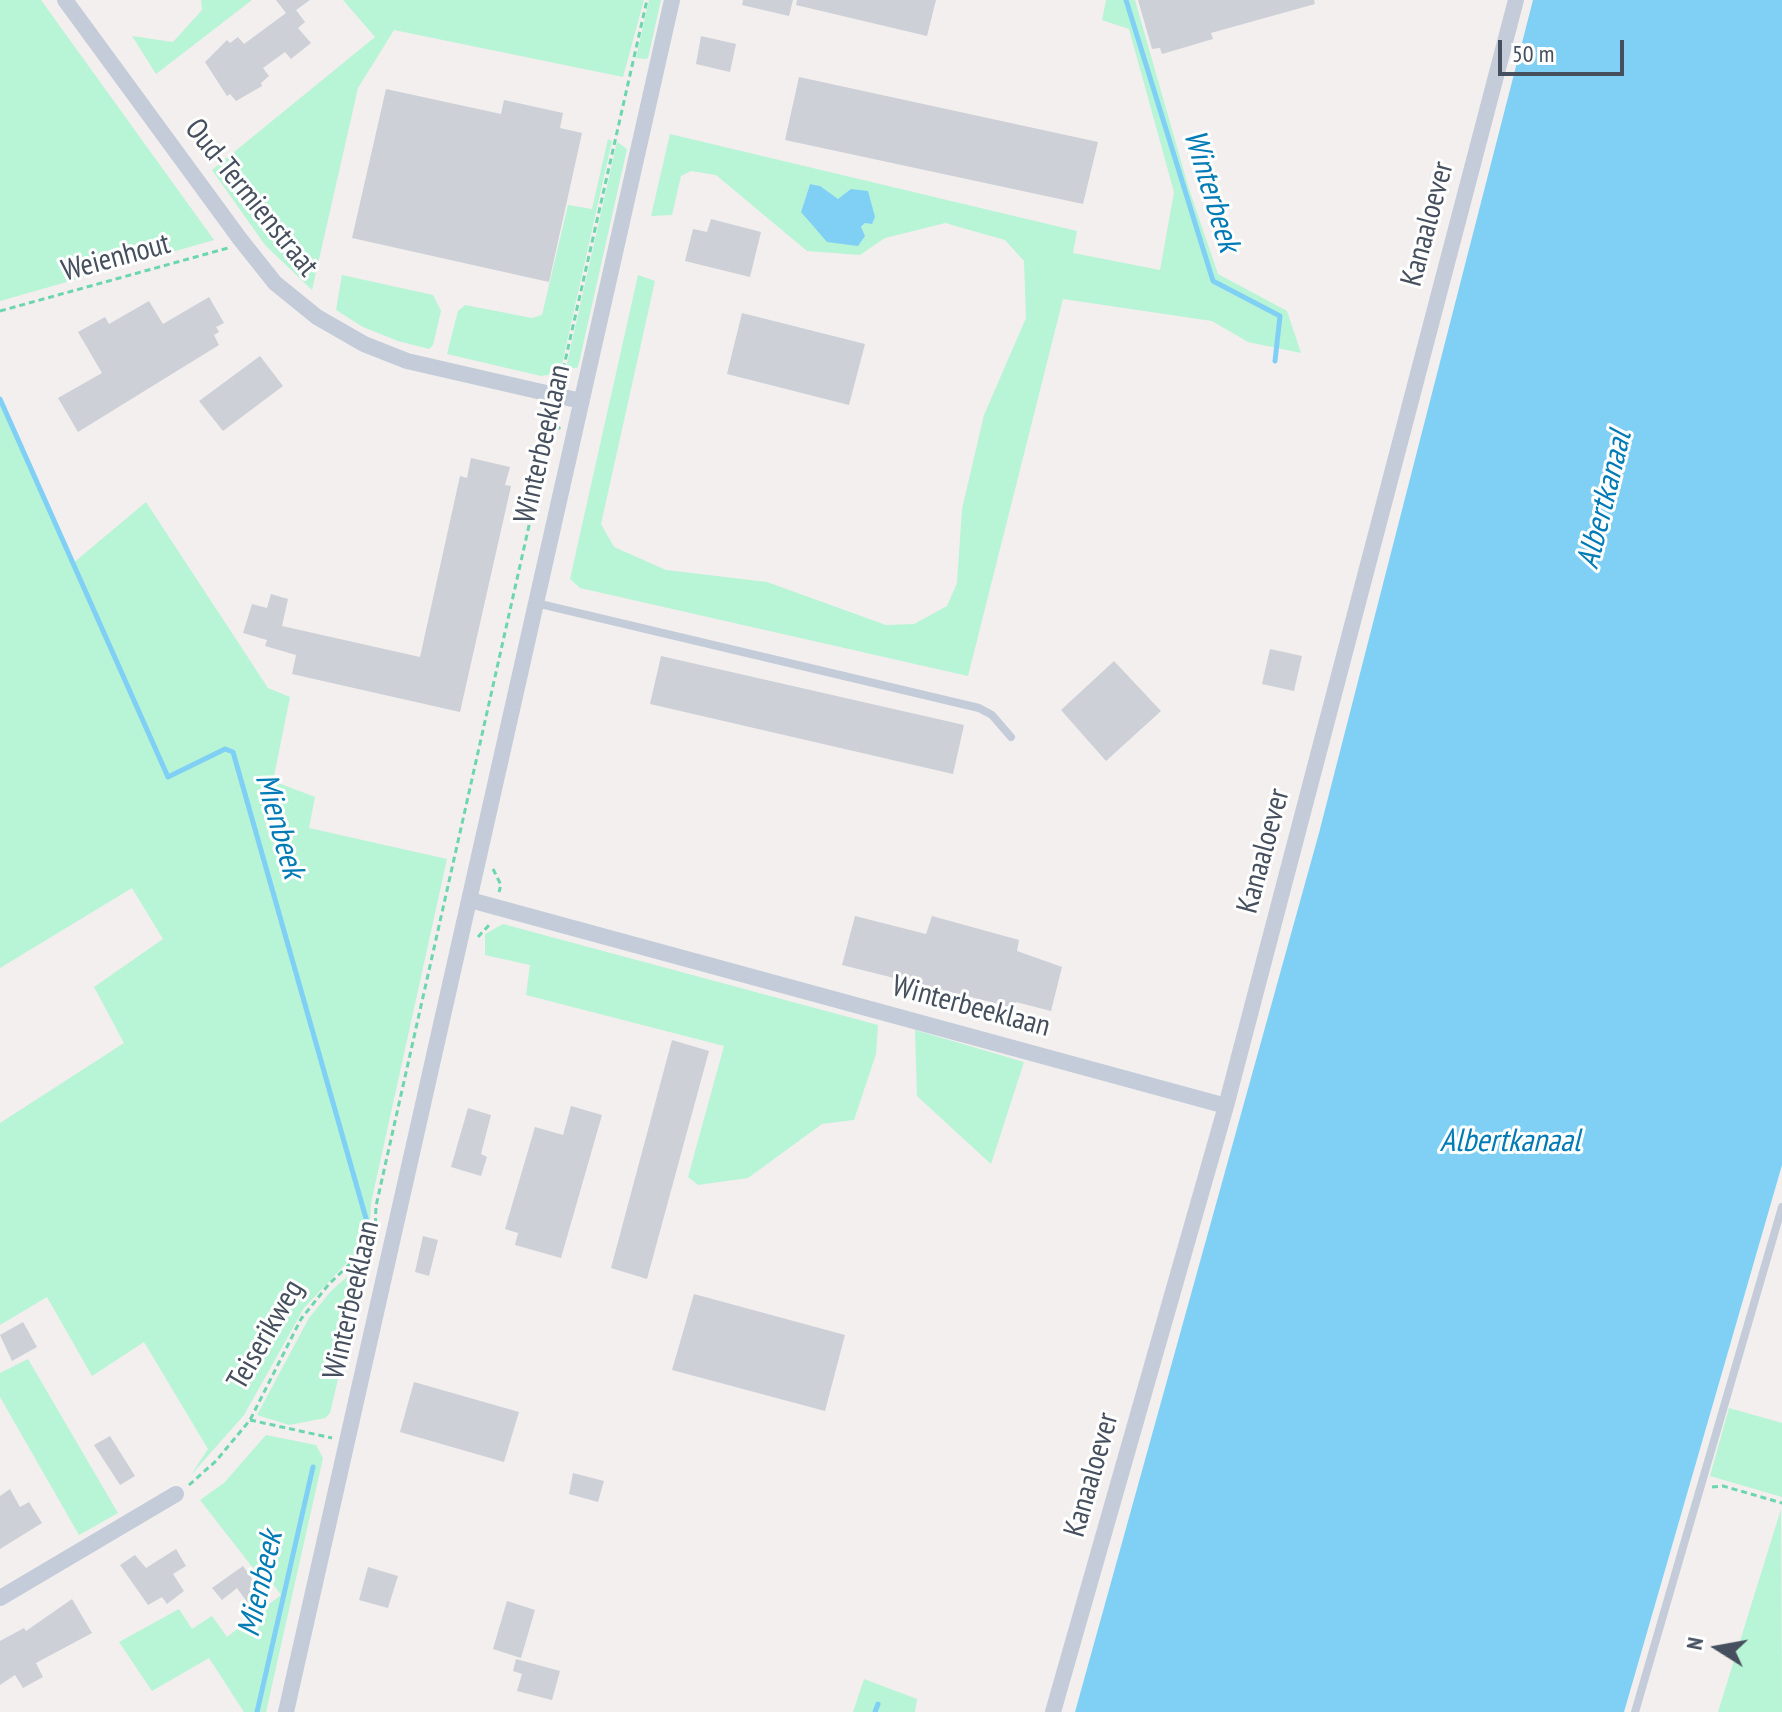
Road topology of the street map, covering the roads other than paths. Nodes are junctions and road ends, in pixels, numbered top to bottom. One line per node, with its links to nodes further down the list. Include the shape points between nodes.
1 (65, 0): 4 (street, Oud-Termienstraat, via 234,244 317,317 407,361)
2 (672, 0): 4 (street, Winterbeeklaan)
3 (1516, 0): 8 (street, Kanaaloever)
4 (581, 401): 5 (street, Winterbeeklaan)
5 (536, 603): 6 (lane, via 979,708); 7 (street, Winterbeeklaan)
6 (1011, 737)
7 (470, 900): 8 (street, Winterbeeklaan); 12 (street, Winterbeeklaan)
8 (1226, 1106): 13 (street, Kanaaloever)
9 (1782, 1207): 14 (lane)
10 (176, 1494): 11 (street)
11 (0, 1598)
12 (286, 1712)
13 (1053, 1712)
14 (1635, 1712)

